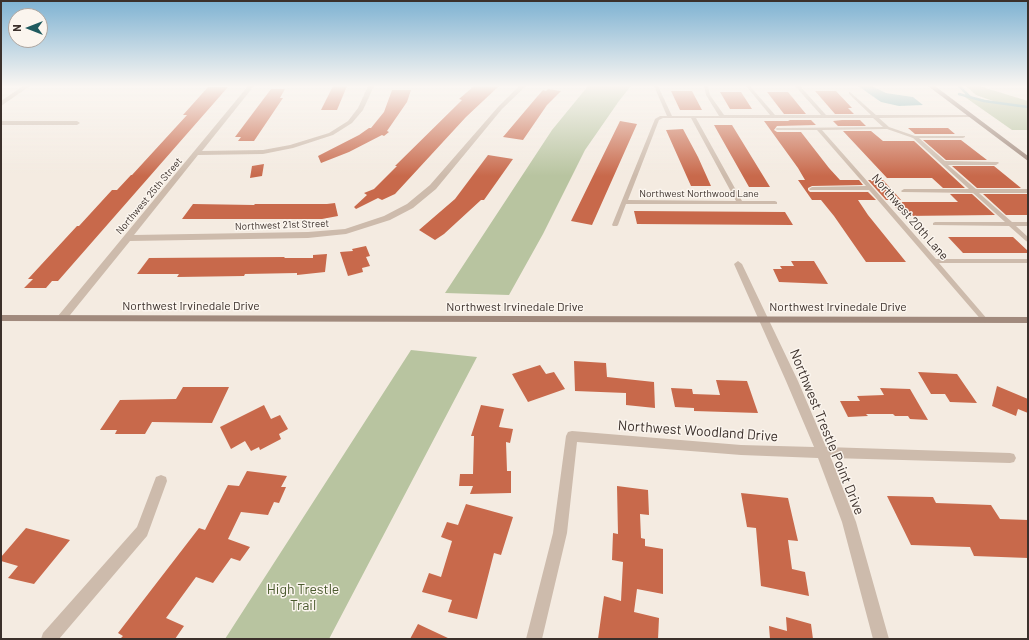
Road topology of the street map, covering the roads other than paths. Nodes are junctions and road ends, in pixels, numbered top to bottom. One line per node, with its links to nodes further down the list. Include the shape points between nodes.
1 (227, 116): 18 (street, Northwest 25th Street)
2 (355, 116): 18 (street, via 331,134 291,147 263,152)
3 (493, 116): 34 (street, Northwest 21st Street, via 433,187 410,206 387,218 346,231 308,235)
4 (722, 116): 5 (lane); 10 (lane)
5 (773, 116): 6 (lane)
6 (824, 116): 7 (lane)
7 (875, 116): 8 (lane); 13 (lane)
8 (970, 116): 19 (main road)
9 (670, 117): 10 (lane); 27 (lane, via 657,119)
10 (693, 117): 28 (lane)
11 (1, 123): 12 (street)
12 (77, 123)
13 (887, 128): 15 (lane); 16 (lane)
14 (776, 129): 15 (lane)
15 (819, 129): 22 (lane, Northwest 20th Lane)
16 (915, 137): 17 (lane); 20 (lane)
17 (964, 137)
18 (197, 153): 34 (street, Northwest 25th Street)
19 (1028, 159)
20 (943, 163): 21 (lane); 25 (lane)
21 (996, 163)
22 (870, 188): 23 (lane); 36 (lane, Northwest 20th Lane)
23 (812, 189)
24 (904, 191): 25 (lane)
25 (974, 191): 26 (lane); 31 (lane)
26 (1028, 191)
27 (624, 202): 28 (lane, Northwest Northwood Lane); 33 (lane)
28 (740, 203): 29 (lane, Northwest Northwood Lane)
29 (775, 203)
30 (936, 224): 31 (lane)
31 (1011, 224): 32 (lane); 35 (lane)
32 (1028, 224)
33 (615, 225)
34 (128, 238): 40 (street, Northwest 25th Street)
35 (1028, 240)
36 (934, 261): 37 (lane); 42 (lane, Northwest 20th Lane)
37 (1028, 261)
38 (738, 264): 41 (street, Northwest Trestle Point Drive)
39 (1, 318): 40 (main road, Northwest Irvinedale Drive)
40 (62, 318): 41 (main road, Northwest Irvinedale Drive)
41 (763, 320): 42 (main road, Northwest Irvinedale Drive); 44 (street, Northwest Trestle Point Drive)
42 (985, 320): 43 (main road, Northwest Irvinedale Drive)
43 (1028, 320)
44 (823, 452): 45 (street, Northwest Woodland Drive); 48 (street, Northwest Woodland Drive, via 734,449 572,436 560,533); 49 (street, Northwest Trestle Point Drive, via 849,522)
45 (1010, 458)
46 (161, 481): 47 (street, via 142,531)
47 (49, 639)
48 (534, 639)
49 (881, 639)

